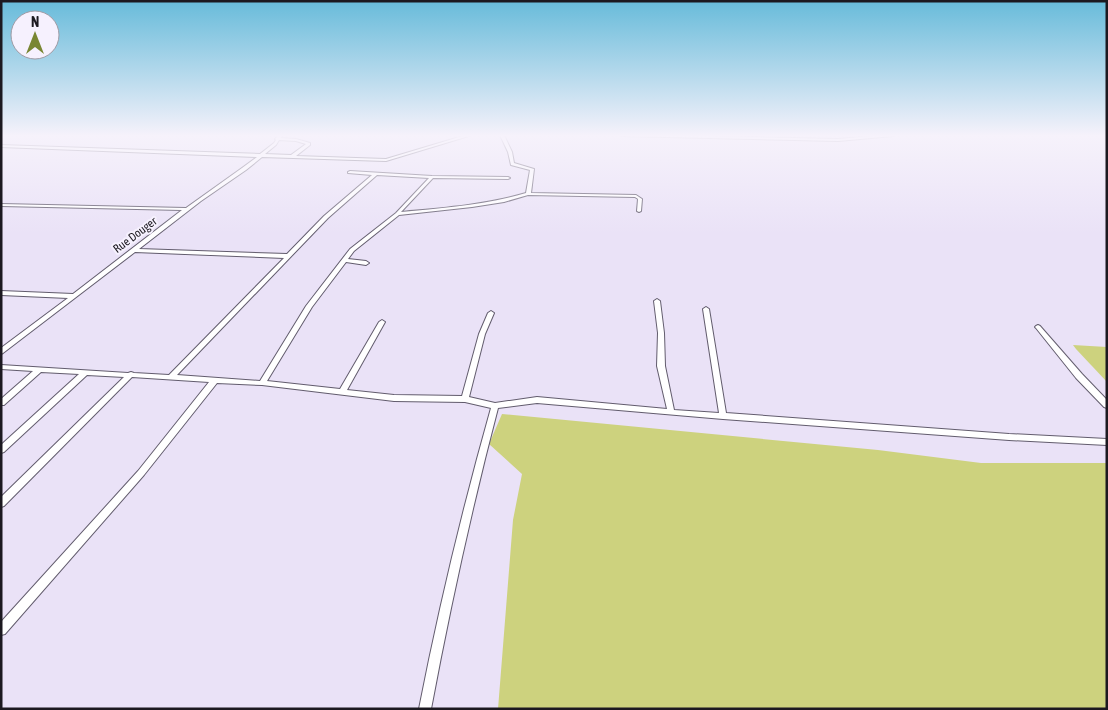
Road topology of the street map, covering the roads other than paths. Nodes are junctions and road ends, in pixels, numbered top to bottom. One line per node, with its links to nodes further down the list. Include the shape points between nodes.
1 (243, 168): 9 (street, Rue Douger)
2 (529, 168): 7 (street, via 532,169)
3 (350, 172): 4 (street)
4 (377, 173): 5 (street); 13 (street)
5 (432, 177): 6 (street); 11 (street)
6 (508, 178)
7 (528, 194): 10 (street, via 636,196 640,199); 11 (street, via 488,204)
8 (1, 205): 9 (street)
9 (187, 209): 12 (street, Rue Douger)
10 (639, 211)
11 (398, 214): 14 (street, via 360,242)
12 (133, 250): 13 (street); 17 (street, Rue Douger)
13 (287, 256): 28 (street)
14 (345, 260): 15 (street); 30 (street, via 309,306)
15 (366, 263)
16 (1, 293): 17 (street)
17 (73, 296): 23 (street, Rue Douger)
18 (657, 301): 36 (street, via 661,366)
19 (706, 309): 37 (street)
20 (491, 313): 32 (street, via 482,334)
21 (382, 322): 31 (street)
22 (1038, 326): 34 (street)
23 (1, 352)
24 (1, 367): 25 (street)
25 (40, 369): 26 (street); 33 (street)
26 (86, 372): 27 (street); 39 (street)
27 (131, 374): 28 (street); 40 (street)
28 (172, 376): 29 (street)
29 (215, 380): 30 (street); 41 (street, via 141,473)
30 (262, 383): 31 (street)
31 (342, 392): 32 (street, via 394,398)
32 (465, 399): 35 (street)
33 (1, 403)
34 (1107, 405)
35 (495, 406): 36 (street, via 537,400); 42 (street, via 447,596)
36 (671, 412): 37 (street)
37 (723, 416): 38 (street)
38 (1107, 442)
39 (1, 450)
40 (1, 503)
41 (1, 630)
42 (425, 709)

